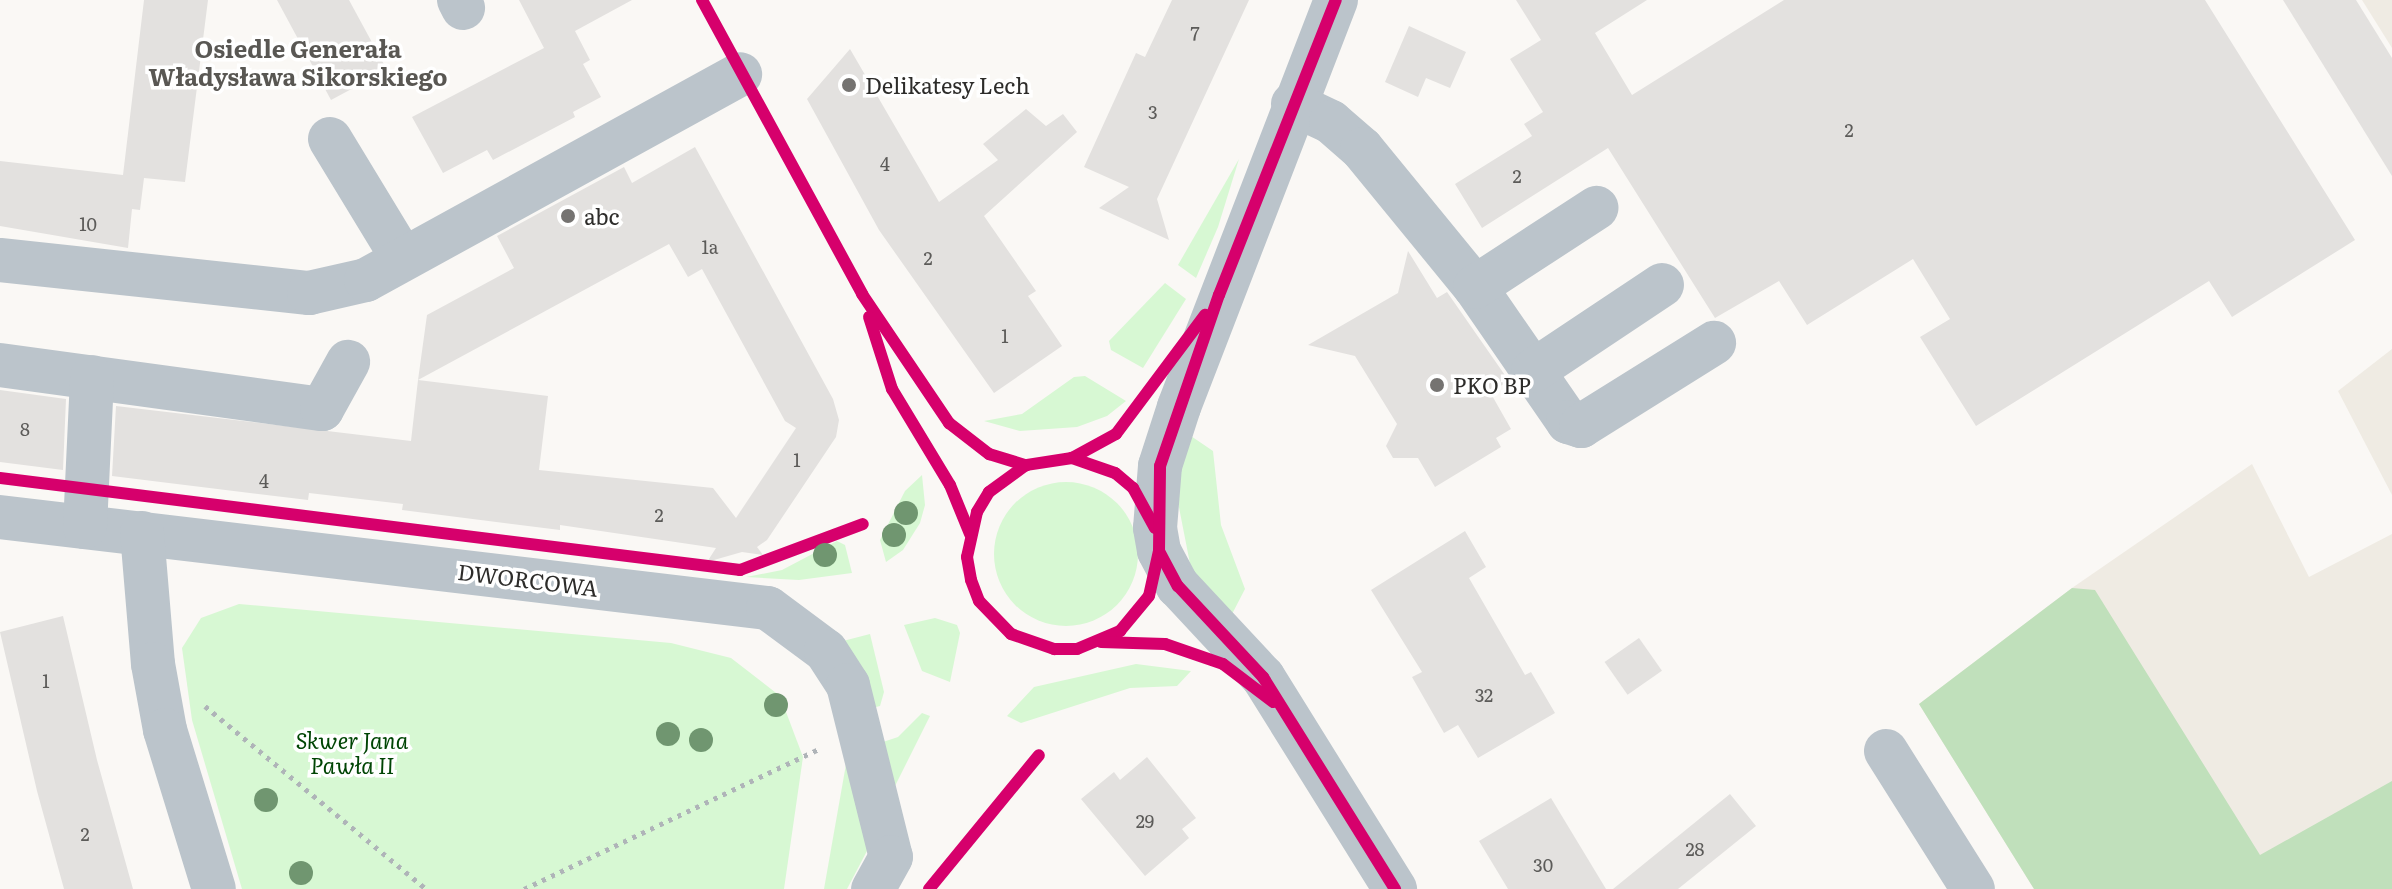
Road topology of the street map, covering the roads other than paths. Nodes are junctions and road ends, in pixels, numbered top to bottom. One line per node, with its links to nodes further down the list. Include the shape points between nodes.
1 (1336, 0): 3 (street)
2 (740, 74): 6 (street)
3 (1293, 104): 9 (street, via 1331,122 1362,149); 21 (street, via 1160,466 1157,540 1185,595 1208,623 1237,643 1263,677)
4 (330, 139): 6 (street)
5 (1596, 208): 9 (street)
6 (403, 259): 7 (street, via 366,280 309,293)
7 (0, 260)
8 (1662, 285): 13 (street)
9 (1475, 287): 13 (street)
10 (1714, 343): 13 (street, via 1581,426 1568,422)
11 (348, 362): 14 (street, via 322,409)
12 (0, 365): 14 (street)
13 (1533, 371)
14 (92, 377): 16 (street)
15 (0, 517): 16 (street, DWORCOWA)
16 (85, 527): 17 (street, DWORCOWA)
17 (142, 533): 19 (street, DWORCOWA, via 768,608 826,651 848,685); 20 (street, via 153,664 179,785)
18 (1886, 751): 22 (street)
19 (882, 873)
20 (214, 889)
21 (1395, 889)
22 (1973, 889)

